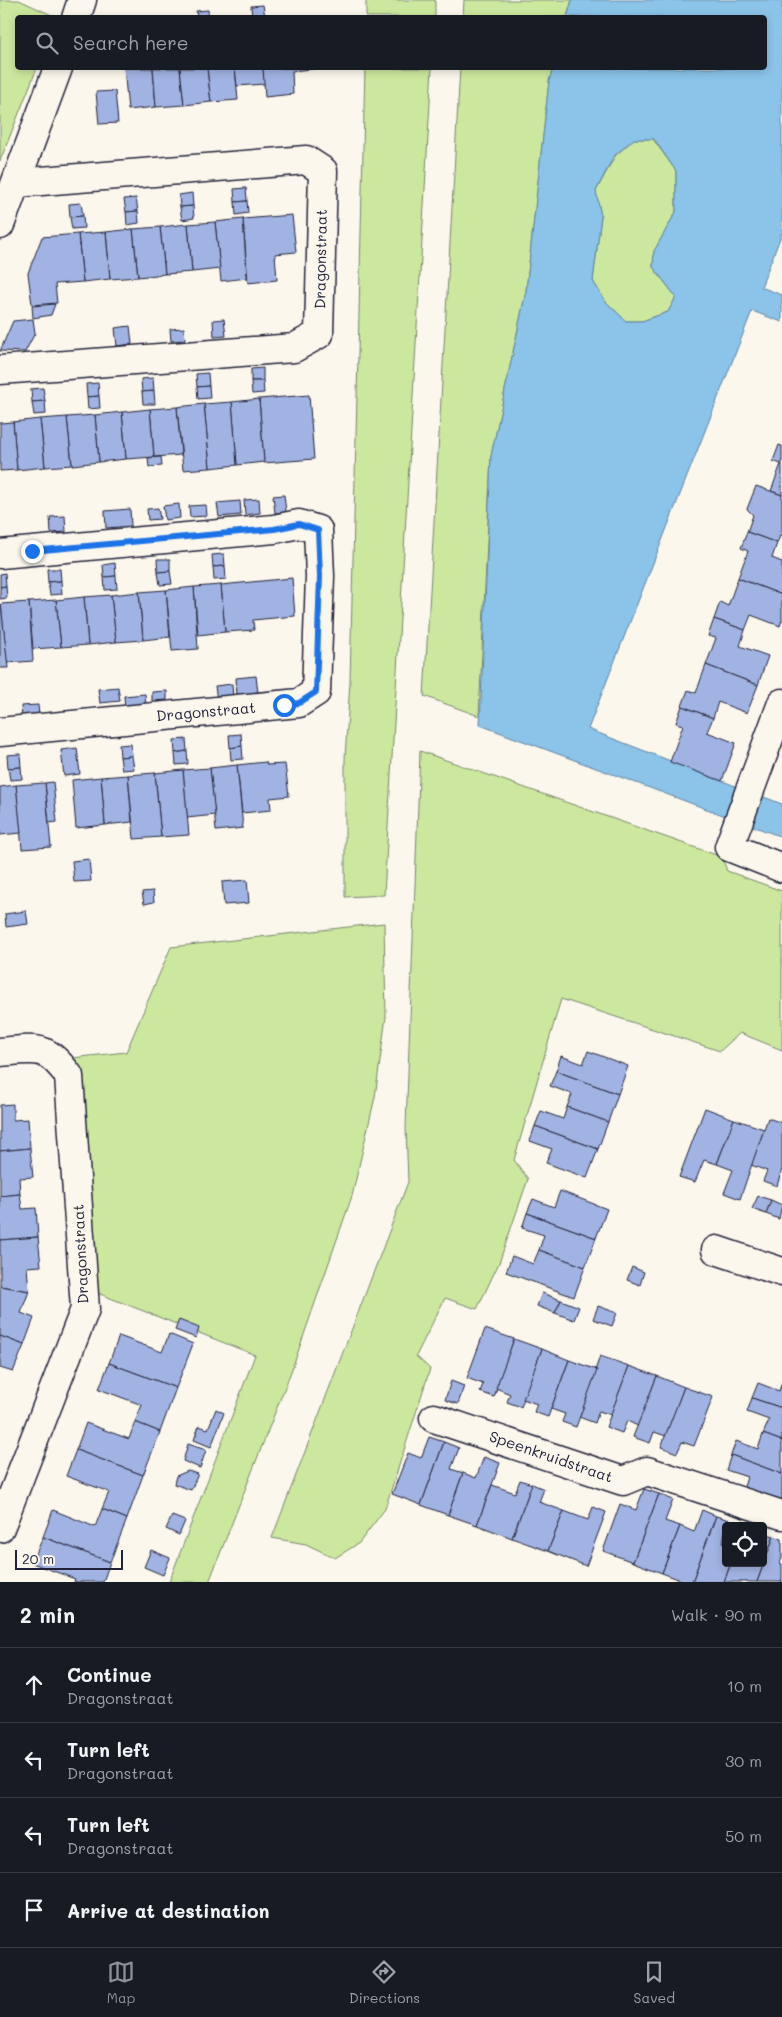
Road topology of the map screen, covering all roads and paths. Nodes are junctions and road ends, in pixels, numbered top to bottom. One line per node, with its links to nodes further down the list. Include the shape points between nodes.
1 (82, 0): 2 (street)
2 (77, 15)
3 (57, 70): 4 (street)
4 (16, 184): 5 (street); 6 (street, Dragonstraat, via 306,160 322,171 319,334 294,348)
5 (0, 225)
6 (0, 370)
7 (0, 554): 9 (street, Dragonstraat, via 299,524 318,530 320,576 316,692 299,703)
8 (782, 703): 10 (street, via 734,835)
9 (0, 732)
10 (782, 868)
11 (0, 1052): 16 (street, Dragonstraat, via 38,1048 57,1060 69,1076 85,1309)
12 (716, 1250): 13 (street)
13 (782, 1272)
14 (434, 1418): 15 (street, Speenkruidstraat, via 623,1481 647,1471)
15 (782, 1515)
16 (0, 1528)

